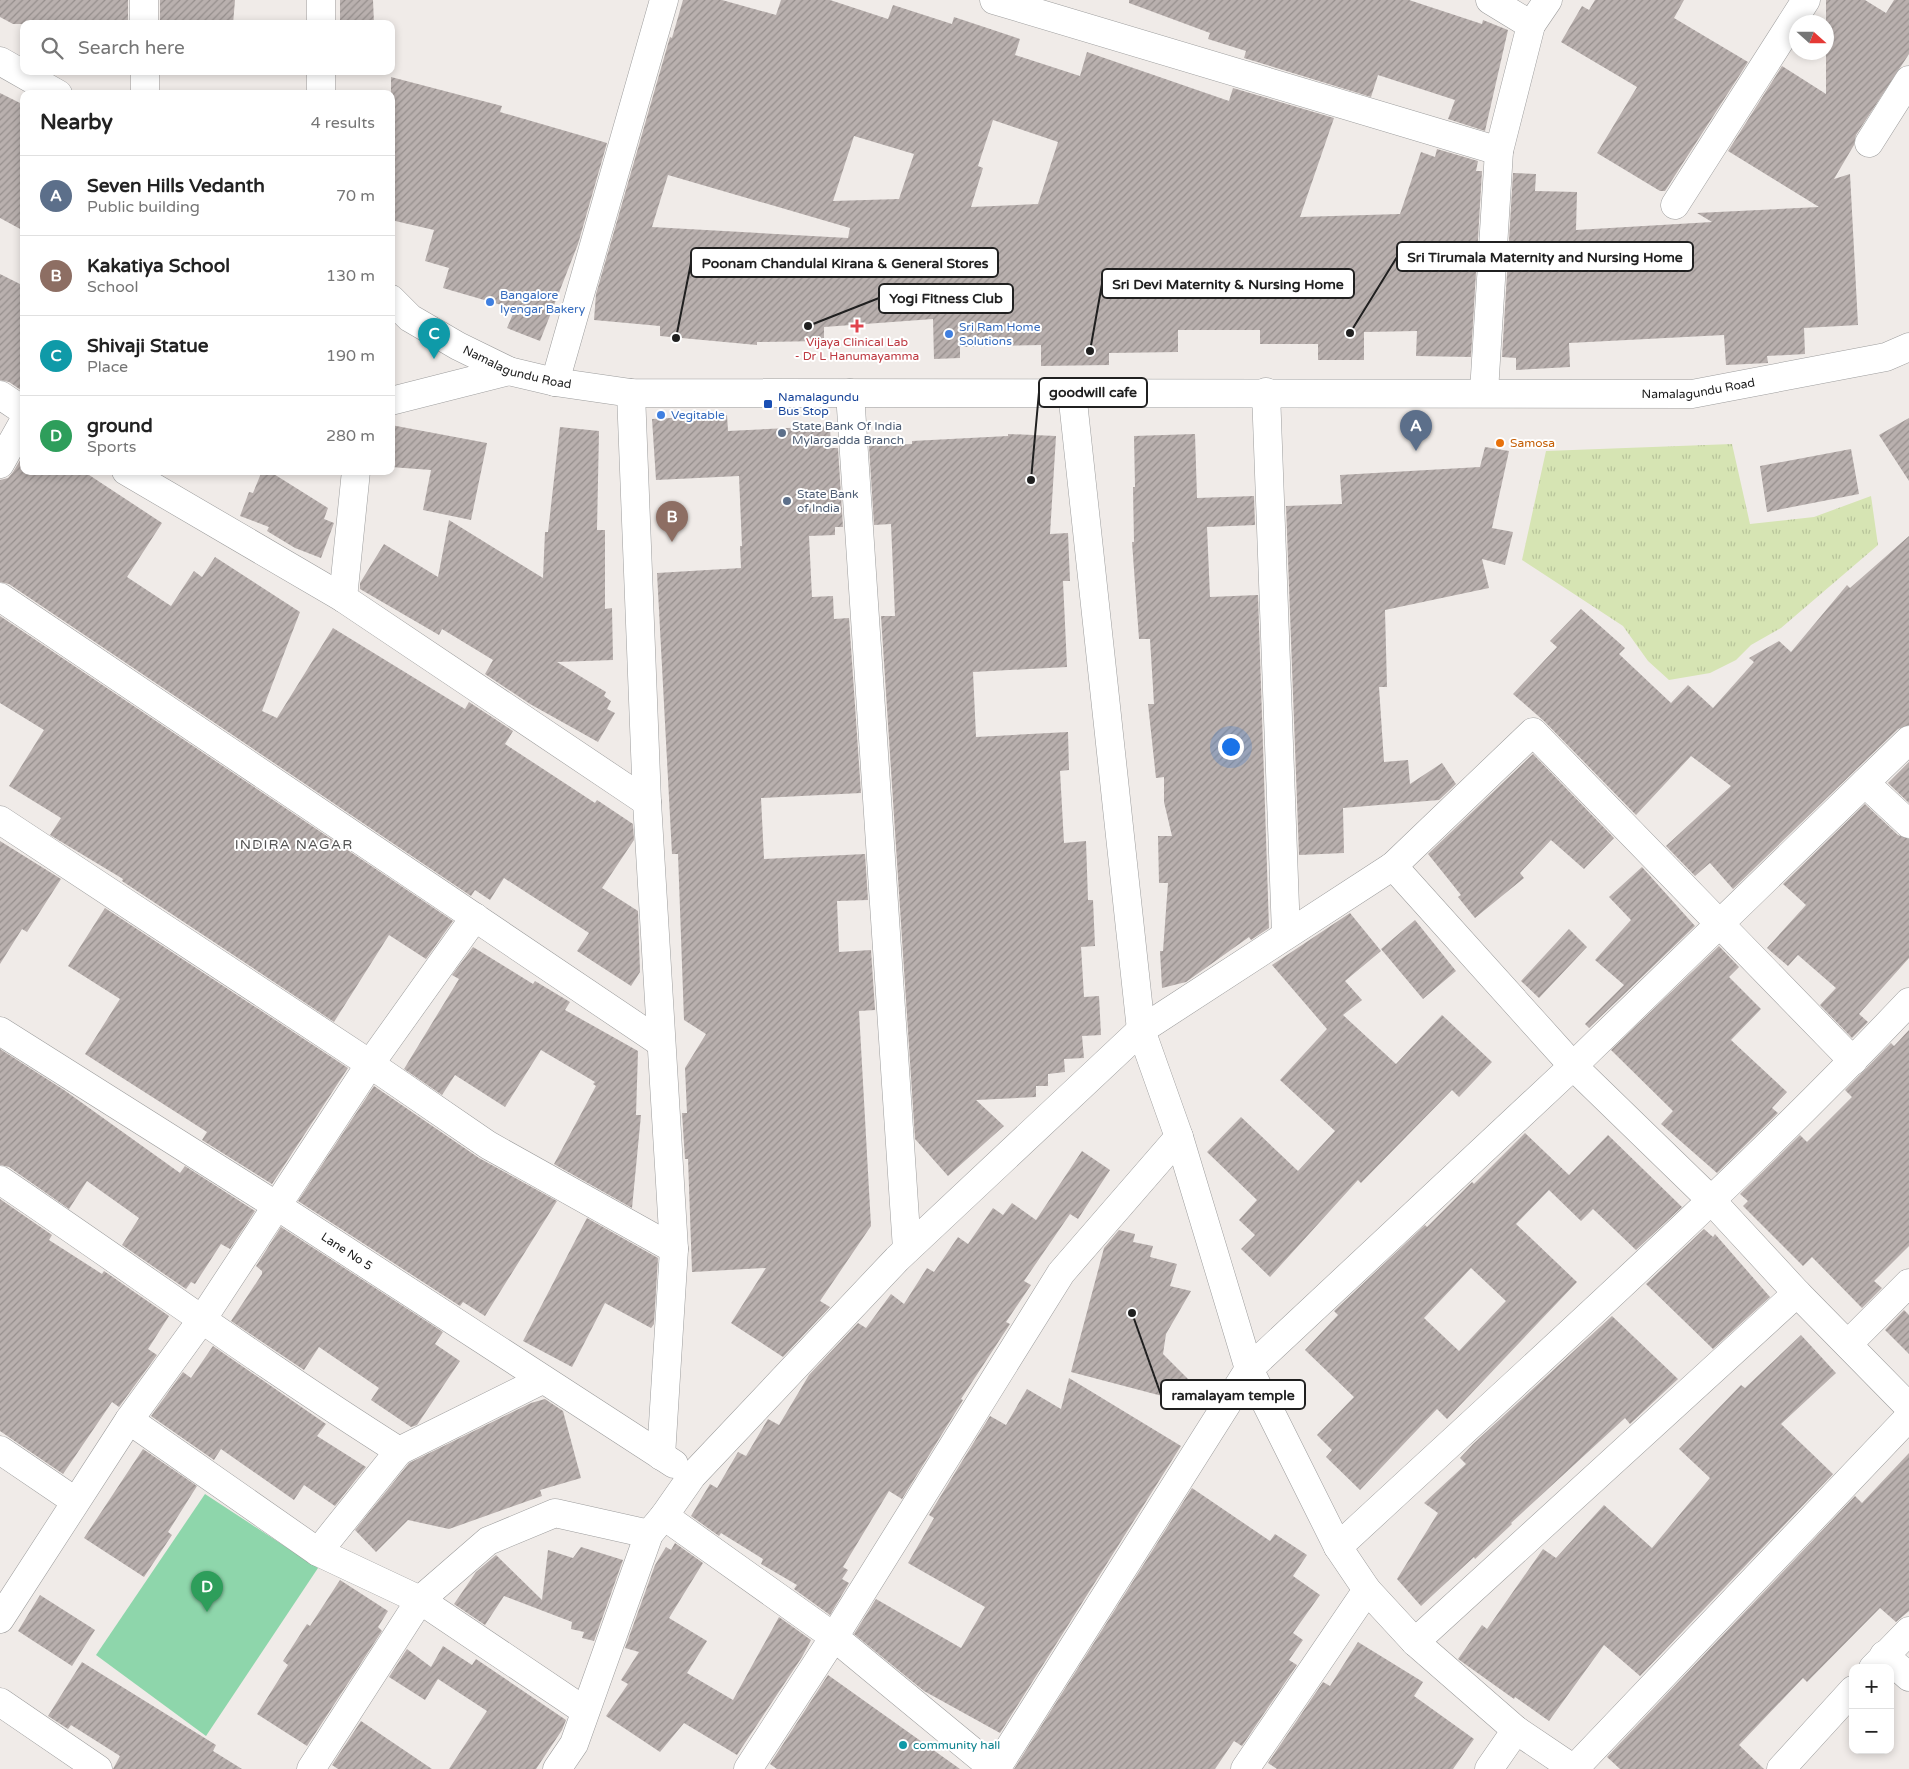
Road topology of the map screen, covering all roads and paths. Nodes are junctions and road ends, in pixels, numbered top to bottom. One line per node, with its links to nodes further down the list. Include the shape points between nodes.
1 (144, 0): 8 (street)
2 (321, 0): 9 (street)
3 (664, 0): 26 (street)
4 (994, 0): 21 (street)
5 (1490, 0): 10 (street)
6 (1548, 0): 10 (street)
7 (1806, 0): 22 (street)
8 (144, 20)
9 (321, 20)
10 (1531, 25): 21 (street)
11 (0, 61): 12 (street)
12 (20, 72)
13 (25, 75): 17 (street)
14 (145, 75): 18 (street)
15 (321, 75): 19 (street)
16 (1909, 80): 20 (street)
17 (51, 90)
18 (145, 90)
19 (321, 90)
20 (1869, 143)
21 (1498, 151): 30 (street)
22 (1675, 205)
23 (395, 303): 25 (street, Namalagundu Road, via 410,318)
24 (1909, 347): 30 (street, Namalagundu Road, via 1886,357 1692,394)
25 (509, 371): 26 (street, Namalagundu Road); 33 (street)
26 (555, 382): 31 (street, Namalagundu Road)
27 (850, 392): 28 (street, Namalagundu Road); 31 (street, Namalagundu Road); 62 (street)
28 (1072, 392): 29 (street, Namalagundu Road); 51 (street)
29 (1266, 392): 30 (street, Namalagundu Road); 49 (street)
30 (1484, 392)
31 (631, 393): 43 (street)
32 (0, 395): 34 (street)
33 (395, 400)
34 (20, 408)
35 (20, 428): 36 (street)
36 (0, 464)
37 (133, 475): 40 (street)
38 (356, 475): 40 (street)
39 (0, 597): 47 (street)
40 (343, 598): 43 (street)
41 (1909, 740): 42 (street)
42 (1866, 783): 45 (street); 48 (street)
43 (647, 802): 53 (street)
44 (0, 820): 55 (street)
45 (1909, 824)
46 (1393, 866): 48 (street, via 1533,732); 49 (street); 56 (street)
47 (475, 917): 53 (street); 55 (street)
48 (1720, 922): 54 (street); 56 (street)
49 (1286, 934): 51 (street)
50 (1909, 1002): 54 (street)
51 (1141, 1030): 57 (street); 62 (street)
52 (0, 1031): 60 (street, Lane No 5)
53 (661, 1043): 61 (street)
54 (1853, 1061): 59 (street)
55 (370, 1064): 60 (street); 61 (street, via 488,1145)
56 (1573, 1066): 59 (street); 67 (street)
57 (1178, 1137): 67 (street); 84 (street, via 1061,1273)
58 (0, 1180): 65 (street)
59 (1711, 1200): 64 (street); 78 (street)
60 (277, 1206): 65 (street); 68 (street, Lane No 5)
61 (674, 1249): 74 (street)
62 (907, 1249): 75 (street)
63 (1909, 1283): 66 (street)
64 (1797, 1294): 66 (street); 85 (street)
65 (203, 1318): 71 (street); 73 (street, via 302,1389)
66 (1848, 1344): 69 (street)
67 (1249, 1369): 78 (street); 96 (street)
68 (542, 1380): 73 (street); 74 (street, Lane No 5)
69 (1909, 1407)
70 (1909, 1417): 91 (street, via 1574,1769)
71 (129, 1420): 76 (street); 79 (street)
72 (0, 1450): 76 (street)
73 (399, 1451): 79 (street)
74 (661, 1456): 75 (street, Lane No 5)
75 (692, 1476): 77 (street)
76 (75, 1501): 82 (street)
77 (657, 1525): 81 (street, via 555,1512 488,1541); 84 (street); 90 (street)
78 (1338, 1547): 80 (street)
79 (318, 1552): 81 (street)
80 (1367, 1590): 85 (street); 97 (street)
81 (420, 1600): 90 (street); 93 (street)
82 (0, 1619)
83 (1909, 1631): 86 (street)
84 (834, 1637): 95 (street); 96 (street)
85 (1415, 1642): 91 (street)
86 (1879, 1661): 87 (street)
87 (1909, 1677)
88 (1849, 1694): 99 (street)
89 (0, 1702): 92 (street)
90 (585, 1712): 94 (street, via 574,1744)
91 (1516, 1730): 98 (street)
92 (98, 1769)
93 (311, 1769)
94 (557, 1769)
95 (748, 1769)
96 (995, 1769)
97 (1245, 1769)
98 (1489, 1769)
99 (1781, 1769)

